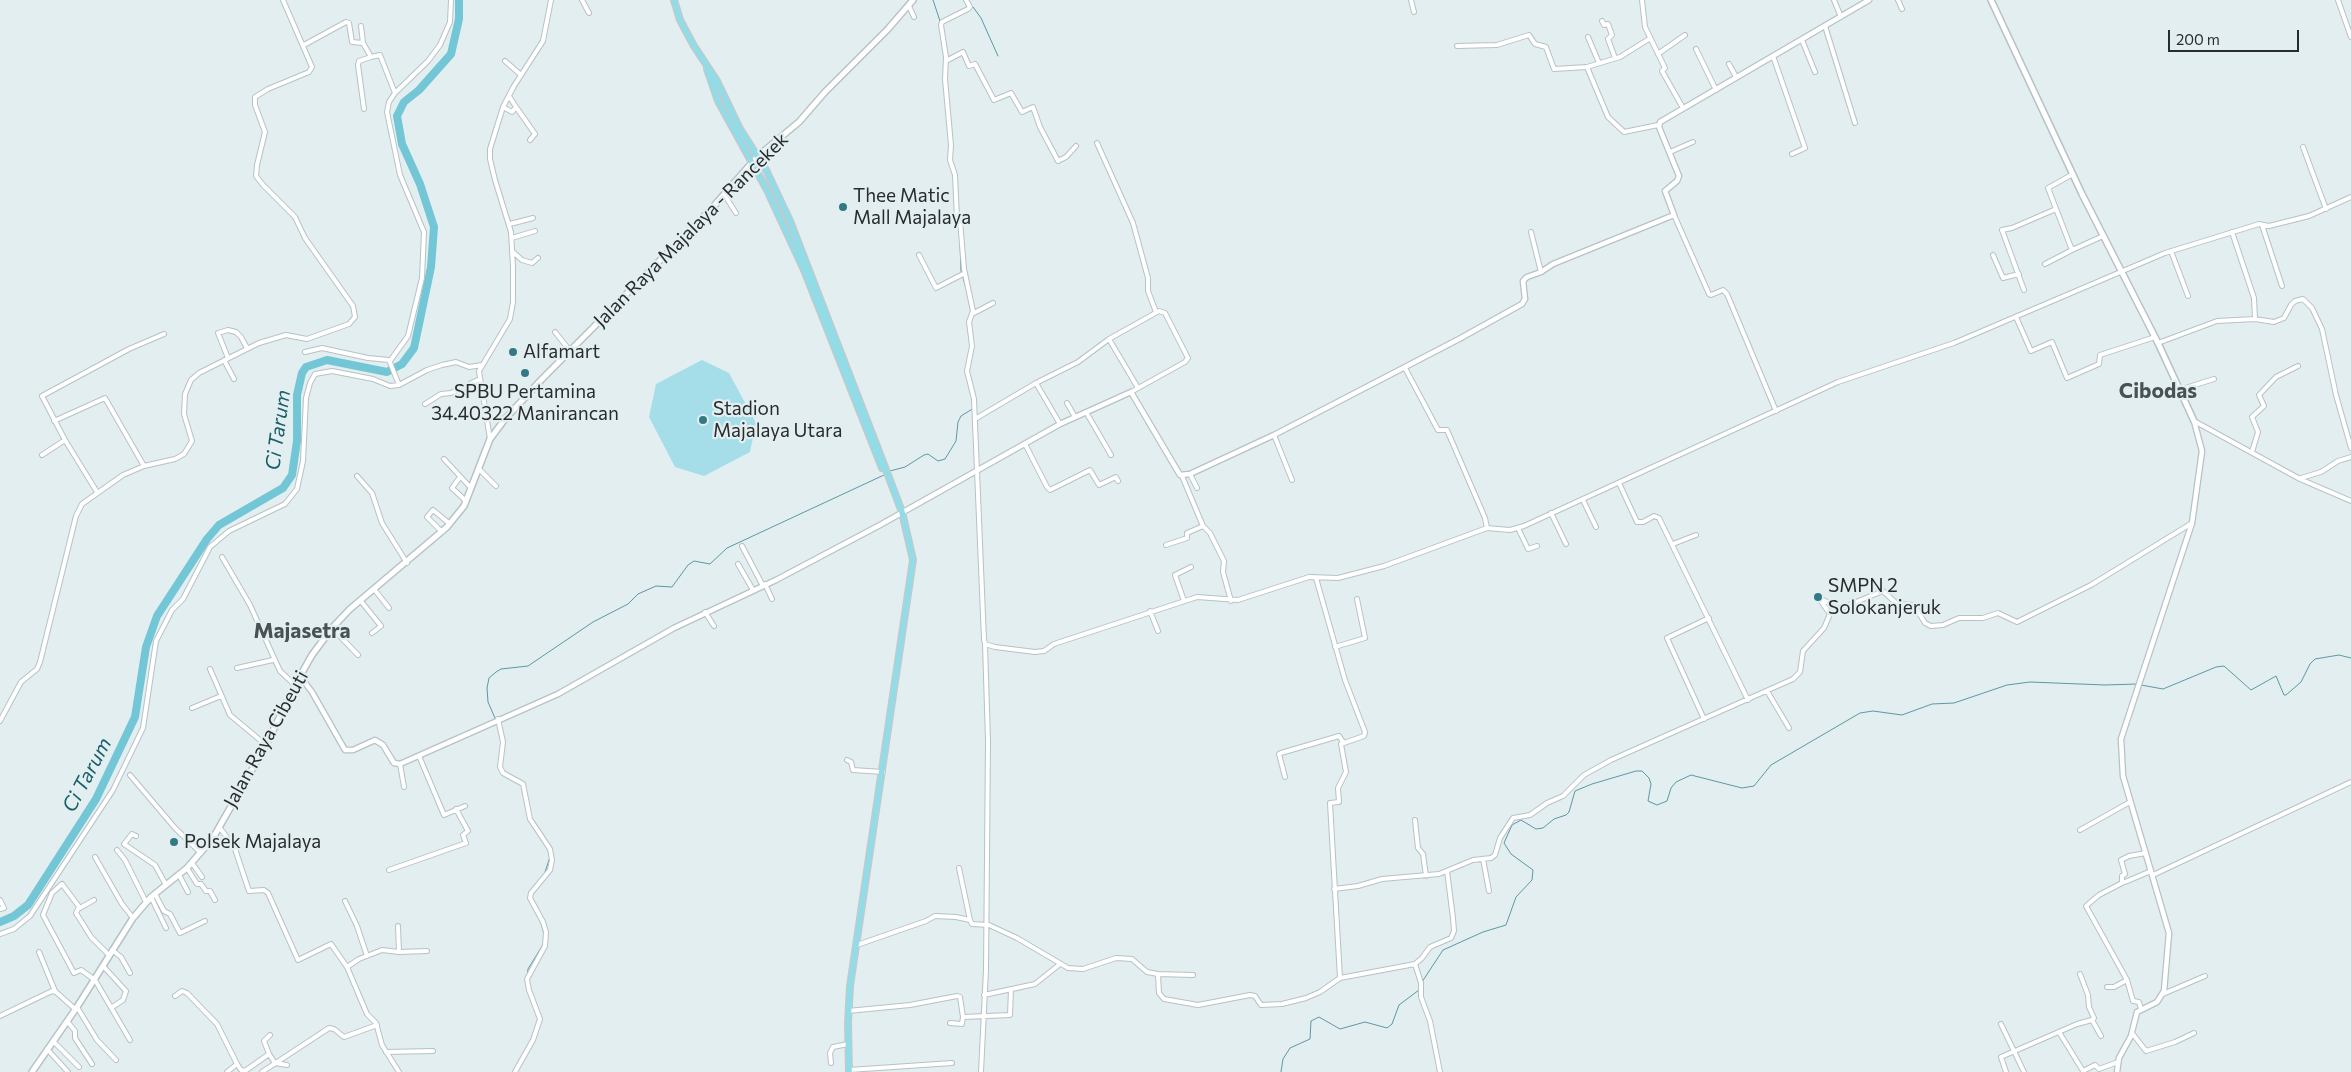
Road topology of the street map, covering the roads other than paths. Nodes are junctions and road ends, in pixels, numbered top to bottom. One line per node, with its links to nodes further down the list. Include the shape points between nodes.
1 (283, 0): 32 (street)
2 (451, 0): 49 (street, via 450,22 440,45)
3 (545, 0): 15 (street)
4 (582, 0): 19 (street)
5 (674, 0): 44 (main road, via 680,20)
6 (913, 0): 16 (main road, Jalan Raya Majalaya - Rancekek)
7 (966, 0): 39 (street, via 968,9 942,22)
8 (1411, 0): 18 (street)
9 (1642, 0): 29 (street)
10 (1834, 0): 21 (street)
11 (1869, 0): 21 (street)
12 (1898, 0): 17 (street)
13 (1991, 0): 66 (main road)
14 (2338, 0): 23 (street)
15 (551, 1): 46 (street, via 543,41)
16 (909, 6): 20 (street); 64 (main road, Jalan Raya Majalaya - Rancekek, via 799,122)
17 (1902, 9)
18 (1414, 12)
19 (590, 13)
20 (914, 17)
21 (1841, 17): 25 (street)
22 (1602, 21): 38 (street, via 1610,29 1612,35 1608,39)
23 (2349, 23): 28 (street)
24 (361, 26): 31 (street)
25 (1825, 26): 30 (street); 55 (street)
26 (1685, 35): 35 (street)
27 (1588, 37): 41 (street)
28 (2351, 37)
29 (1649, 40): 35 (street); 38 (street)
30 (1802, 40): 36 (street); 45 (street)
31 (363, 43): 32 (street, via 352,42 346,22); 37 (street)
32 (304, 45): 105 (street, via 312,67 310,72 256,97 255,104 265,132 256,176 295,217 305,238 353,306 354,317 348,324 307,338 276,337)
33 (1457, 46): 43 (street, via 1497,45 1529,35 1536,44 1546,47 1554,69)
34 (1696, 50): 48 (street)
35 (1658, 54): 53 (street, via 1664,68 1662,71)
36 (1773, 56): 47 (street); 63 (street, via 1805,146 1805,149)
37 (371, 57): 49 (street, via 380,56); 54 (street, via 359,63)
38 (1615, 58): 41 (street)
39 (946, 60): 60 (street, via 963,52 969,66 975,64 994,100 1011,93 1022,112 1034,108 1040,128 1058,161); 90 (street, via 944,79 950,160 955,175)
40 (505, 61): 46 (street)
41 (1599, 63): 43 (street)
42 (1730, 64): 47 (street)
43 (1587, 67): 56 (street, via 1608,117 1621,130 1625,132)
44 (707, 68): 64 (main road); 65 (main road, via 718,101)
45 (1815, 72)
46 (521, 75): 50 (street)
47 (1736, 77): 48 (street)
48 (1716, 90): 53 (street)
49 (395, 93): 109 (street, via 389,102 390,132 400,175 424,232 422,278 408,336)
50 (509, 96): 51 (street); 52 (street)
51 (516, 107): 52 (street, via 512,112); 57 (street, via 535,134)
52 (503, 108): 74 (street, via 490,146 490,159)
53 (1683, 108): 56 (street)
54 (364, 109)
55 (1854, 123)
56 (1658, 125): 62 (street)
57 (530, 140)
58 (1693, 142): 62 (street)
59 (1097, 143): 96 (street, via 1133,223)
60 (1076, 146)
61 (2303, 147): 70 (street)
62 (1670, 152): 72 (street, via 1679,176 1665,190)
63 (1792, 154)
64 (758, 156): 65 (main road, Jalan Raya Majalaya - Rancekek); 150 (main road, via 790,221)
65 (752, 163): 67 (main road, Jalan Raya Majalaya - Rancekek); 150 (main road, via 804,270)
66 (2073, 174): 69 (street, via 2048,186); 79 (main road)
67 (724, 194): 71 (street); 107 (main road, Jalan Raya Majalaya - Rancekek)
68 (2351, 197): 70 (street)
69 (2056, 209): 81 (street); 91 (street, via 2002,230)
70 (2326, 209): 75 (street, via 2270,226)
71 (736, 213)
72 (1674, 215): 89 (street, via 1553,264); 123 (street, via 1709,294 1723,290 1727,294)
73 (533, 218): 74 (street)
74 (510, 224): 80 (street)
75 (2262, 225): 78 (street); 92 (street)
76 (535, 231): 80 (street)
77 (1531, 232): 89 (street)
78 (2232, 232): 83 (street); 99 (street, via 2254,298)
79 (2103, 236): 81 (street); 88 (main road)
80 (512, 238): 82 (street)
81 (2072, 250): 87 (street)
82 (513, 252): 86 (street, via 520,259 532,263); 110 (street, via 510,319)
83 (2171, 252): 88 (street); 94 (street)
84 (919, 255): 90 (street, via 936,288)
85 (1993, 255): 91 (street, via 2003,278)
86 (538, 258)
87 (2045, 264)
88 (2120, 270): 98 (street); 102 (main road)
89 (1541, 272): 112 (street, via 1523,280 1524,303)
90 (964, 274): 97 (street)
91 (2019, 274): 93 (street)
92 (2282, 286)
93 (2024, 290)
94 (2188, 296)
95 (993, 303): 97 (street)
96 (1156, 312): 103 (street); 118 (street, via 1165,314 1188,358)
97 (972, 314): 126 (street, via 969,322 972,346 967,371)
98 (2016, 317): 102 (street, via 2031,351 2052,342 2067,378 2099,364 2100,355); 123 (street, via 1954,343 1838,382)
99 (2255, 319): 104 (street, via 2217,321); 134 (street, via 2271,323 2282,319 2300,298 2312,308 2324,337)
100 (555, 332): 107 (street)
101 (164, 334): 127 (street, via 42,395)
102 (2155, 337): 104 (main road)
103 (1109, 338): 116 (street, via 1078,362); 118 (street)
104 (2158, 343): 119 (main road)
105 (247, 348): 108 (street); 108 (street, via 236,332 218,333)
106 (305, 352): 109 (street, via 322,348)
107 (571, 352): 131 (main road, Jalan Raya Majalaya - Rancekek, via 535,386)
108 (226, 359): 113 (street); 140 (street, via 199,373 188,386 184,410 191,445 175,459)
109 (390, 361): 117 (street)
110 (482, 365): 114 (street); 117 (street, via 456,362 442,365)
111 (2298, 366): 135 (street, via 2276,377 2259,395 2264,406 2252,417 2258,432)
112 (1406, 368): 130 (street); 165 (street, via 1437,428 1447,430)
113 (234, 379)
114 (480, 379): 122 (street); 131 (street)
115 (2214, 379): 119 (street)
116 (1036, 383): 126 (street); 129 (street)
117 (398, 384): 261 (street, via 390,386 332,371 315,374 306,398 303,462 297,488 285,504 229,531 210,547 183,600 172,610 156,641 143,728 112,790 30,916)
118 (1138, 388): 120 (street)
119 (2180, 390): 128 (main road)
120 (1130, 392): 124 (street); 145 (street)
121 (1067, 403): 125 (street)
122 (425, 404)
123 (1776, 411): 151 (street)
124 (1086, 412): 125 (street); 137 (street)
125 (1075, 417): 129 (street)
126 (975, 419): 142 (street)
127 (54, 421): 132 (street); 140 (street, via 105,398)
128 (2194, 421): 135 (street); 162 (street, via 2202,447)
129 (1060, 424): 133 (street)
130 (1274, 435): 143 (street); 148 (street)
131 (490, 439): 141 (main road, Jalan Raya Cibeuti)
132 (64, 440): 136 (street); 155 (street)
133 (1025, 444): 142 (street); 149 (street, via 1050,490 1090,470 1099,485 1115,477)
134 (2351, 448)
135 (2252, 452): 147 (street)
136 (42, 455)
137 (1111, 455)
138 (2351, 457): 147 (street)
139 (444, 459): 146 (street)
140 (144, 466): 155 (street)
141 (479, 469): 152 (street); 153 (main road, Jalan Raya Cibeuti)
142 (976, 472): 159 (street); 195 (street)
143 (1190, 474): 145 (street); 154 (street)
144 (357, 476): 175 (street, via 372,493 382,523)
145 (1182, 476): 163 (street)
146 (460, 477): 153 (street); 156 (street, via 452,488)
147 (2300, 479): 158 (street)
148 (1292, 480)
149 (1118, 481)
150 (890, 483): 159 (main road)
151 (1619, 483): 157 (street); 170 (street, via 1638,522 1657,517)
152 (496, 486)
153 (471, 488): 156 (main road, Jalan Raya Cibeuti)
154 (1197, 488)
155 (97, 492): 209 (street, via 78,509 40,662 37,669 21,682)
156 (466, 500): 161 (main road, Jalan Raya Cibeuti)
157 (1583, 500): 160 (street); 164 (street)
158 (2351, 501)
159 (902, 512): 179 (street); 216 (main road, via 913,568)
160 (1551, 513): 166 (street); 169 (street)
161 (450, 524): 167 (main road, Jalan Raya Cibeuti); 167 (street, via 433,510 427,517)
162 (2192, 524): 203 (street, via 2091,585 2017,622 1998,613 1983,618 1959,618 1931,626 1925,623 1914,605 1897,604 1883,591 1838,609 1818,597 1830,614 1824,628 1803,651 1797,676); 221 (street, via 2121,738 2122,766)
163 (1203, 526): 171 (street, via 1188,533 1188,538); 186 (street, via 1224,561 1223,572)
164 (1596, 527)
165 (1487, 528): 166 (street); 178 (street, via 1384,566 1338,578)
166 (1518, 528): 173 (street, via 1528,549)
167 (442, 532): 175 (main road, Jalan Raya Cibeuti)
168 (1696, 535): 170 (street)
169 (1566, 544)
170 (1673, 544): 190 (street)
171 (1166, 545)
172 (742, 546): 179 (street)
173 (1537, 546)
174 (222, 557): 198 (street, via 250,605)
175 (407, 563): 180 (main road, Jalan Raya Cibeuti)
176 (738, 564): 181 (street)
177 (1191, 567): 185 (street, via 1175,574)
178 (1316, 578): 186 (street, via 1309,577); 196 (street)
179 (764, 585): 181 (street); 182 (street)
180 (374, 589): 184 (main road, Jalan Raya Cibeuti); 187 (street)
181 (753, 590): 189 (street)
182 (772, 599)
183 (1357, 599): 196 (street, via 1365,638)
184 (360, 600): 192 (main road, Jalan Raya Cibeuti); 194 (street, via 381,626)
185 (1184, 601): 186 (street, via 1204,596); 188 (street)
186 (1231, 601)
187 (389, 608)
188 (1150, 611): 193 (street); 195 (street, via 1054,644 1044,651)
189 (705, 612): 191 (street); 208 (street, via 558,694)
190 (1709, 618): 205 (street); 207 (street, via 1667,638)
191 (714, 626)
192 (332, 628): 197 (street); 201 (main road, Jalan Raya Cibeuti)
193 (1158, 631)
194 (372, 633)
195 (985, 644): 259 (street, via 988,742)
196 (1335, 647): 211 (street, via 1365,730 1364,736)
197 (358, 655)
198 (273, 660): 199 (street); 202 (street)
199 (236, 668)
200 (210, 669): 204 (street)
201 (300, 676): 202 (main road, Jalan Raya Cibeuti); 215 (street, via 345,750 354,750 375,740 394,763)
202 (295, 685): 212 (main road, Jalan Raya Cibeuti)
203 (1767, 691): 205 (street); 210 (street)
204 (221, 696): 206 (street); 212 (street, via 231,717)
205 (1748, 700): 207 (street)
206 (192, 708)
207 (1704, 719): 232 (street, via 1610,760 1579,778 1563,796 1530,815 1513,818 1500,838 1495,855)
208 (497, 720): 213 (street); 328 (street, via 503,742 502,773 523,784 530,819 552,854 550,870 530,898 543,922 546,940 527,979 540,1019 534,1040)
209 (0, 721)
210 (1789, 728)
211 (1344, 742): 218 (street, via 1339,736 1280,753); 244 (street, via 1341,745 1346,772 1338,785 1339,802 1329,804)
212 (266, 745): 225 (main road, Jalan Raya Cibeuti)
213 (419, 756): 215 (street); 223 (street, via 443,814 445,816)
214 (847, 760): 216 (street, via 853,770)
215 (400, 764): 220 (street)
216 (883, 772): 262 (main road)
217 (130, 775): 229 (street)
218 (1285, 776)
219 (2351, 782): 238 (street)
220 (404, 786)
221 (2130, 802): 226 (street); 230 (street)
222 (465, 806): 223 (street)
223 (456, 809): 236 (street, via 468,831 463,835 466,843)
224 (1415, 820): 240 (street)
225 (220, 827): 229 (main road, Jalan Raya Cibeuti); 272 (street, via 234,846 249,891 264,890 268,893 297,959 301,960 331,944)
226 (2080, 830)
227 (136, 836): 243 (street, via 132,834 124,844 155,865)
228 (117, 850): 252 (street)
229 (201, 853): 233 (main road, Jalan Raya Cibeuti)
230 (2146, 853): 238 (street); 280 (street, via 2121,860 2125,874 2122,884 2099,895 2086,906)
231 (95, 857): 255 (street)
232 (1483, 859): 237 (street); 245 (street)
233 (192, 863): 234 (main road, Jalan Raya Cibeuti); 241 (street)
234 (187, 868): 239 (main road, Jalan Raya Cibeuti); 250 (street, via 197,884 210,891)
235 (959, 868): 256 (street)
236 (389, 870)
237 (1447, 871): 240 (street); 270 (street, via 1453,936 1430,946)
238 (2152, 873): 242 (street); 284 (street, via 2169,940)
239 (177, 875): 243 (main road, Jalan Raya Cibeuti); 246 (street)
240 (1426, 876): 244 (street, via 1382,879)
241 (202, 877)
242 (2125, 882)
243 (166, 885): 247 (main road, Jalan Raya Cibeuti)
244 (1334, 889): 278 (street)
245 (1489, 891)
246 (188, 892)
247 (153, 896): 252 (main road, Jalan Raya Cibeuti); 257 (street, via 170,914 180,934); 260 (street)
248 (0, 900): 254 (street, via 4,908)
249 (94, 900): 253 (street)
250 (215, 900)
251 (345, 901): 268 (street)
252 (146, 902): 255 (main road, Jalan Raya Cibeuti)
253 (80, 908): 267 (street, via 76,911 78,916 91,937); 279 (street, via 61,885 52,893 43,915 74,973 81,970)
254 (0, 910)
255 (133, 918): 263 (main road, Jalan Raya Cibeuti)
256 (970, 920): 259 (street, via 972,924); 262 (street, via 935,916)
257 (205, 921)
258 (398, 926): 266 (street)
259 (985, 926): 269 (street, via 1017,938); 285 (street)
260 (166, 928)
261 (0, 934)
262 (857, 945): 290 (main road)
263 (112, 950): 267 (main road, Jalan Raya Cibeuti); 273 (street, via 121,957)
264 (427, 951): 266 (street)
265 (39, 952): 283 (street)
266 (399, 952): 268 (street, via 382,950)
267 (109, 956): 271 (main road, Jalan Raya Cibeuti)
268 (367, 956): 272 (street)
269 (1060, 964): 274 (street, via 1083,969 1126,957 1136,961 1147,972); 282 (street, via 1036,984)
270 (1416, 964): 278 (street); 330 (street)
271 (103, 966): 279 (main road, Jalan Raya Cibeuti); 288 (street, via 126,991 124,1000)
272 (347, 968): 298 (street, via 367,1014)
273 (130, 973)
274 (1158, 974): 276 (street); 278 (street, via 1162,998 1191,1006 1250,995 1255,996 1261,1005 1282,1004 1320,992)
275 (2080, 974): 294 (street, via 2088,994)
276 (1194, 975)
277 (2205, 976): 284 (street)
278 (1340, 978)
279 (95, 980): 287 (main road, Jalan Raya Cibeuti); 288 (street)
280 (2126, 980): 281 (street); 289 (street, via 2133,1001 2138,1002)
281 (2107, 987)
282 (1011, 989): 285 (street); 293 (street, via 1011,1014)
283 (55, 991): 287 (street); 291 (street)
284 (2163, 994): 289 (street, via 2157,1002)
285 (984, 995): 293 (street)
286 (175, 996): 318 (street, via 182,991 187,993 217,1024)
287 (76, 1008): 295 (main road, Jalan Raya Cibeuti); 312 (street, via 97,1040)
288 (111, 1008): 304 (street)
289 (2142, 1009): 300 (street, via 2135,1016)
290 (848, 1011): 292 (street, via 910,1005 957,996 960,997); 306 (main road)
291 (0, 1016)
292 (963, 1017): 293 (street); 296 (street, via 962,1024)
293 (984, 1017): 329 (street)
294 (2092, 1020): 299 (street); 303 (street)
295 (67, 1021): 305 (main road, Jalan Raya Cibeuti); 317 (street)
296 (950, 1023)
297 (2001, 1024): 310 (street)
298 (377, 1025): 308 (street, via 380,1041); 314 (street, via 344,1037 330,1028)
299 (2059, 1032): 310 (street); 313 (street, via 2083,1071 2095,1065 2099,1069)
300 (2132, 1033): 301 (street, via 2147,1051); 313 (street)
301 (2194, 1033)
302 (270, 1035): 311 (street, via 264,1041)
303 (2101, 1036)
304 (130, 1040)
305 (53, 1041): 307 (main road, Jalan Raya Cibeuti); 320 (street)
306 (848, 1044): 315 (street, via 831,1049); 321 (main road)
307 (47, 1049): 323 (main road, Jalan Raya Cibeuti); 324 (street)
308 (387, 1051): 309 (street); 327 (street)
309 (433, 1052)
310 (2014, 1052): 331 (street, via 2000,1058); 332 (street)
311 (269, 1054): 314 (street); 318 (street, via 245,1070)
312 (116, 1060)
313 (2118, 1062): 322 (street)
314 (275, 1063): 319 (street); 326 (street)
315 (830, 1063)
316 (952, 1063): 321 (street)
317 (92, 1064)
318 (237, 1064): 325 (street)
319 (287, 1065)
320 (79, 1067)
321 (849, 1071)
322 (2118, 1071)
323 (32, 1072)
324 (68, 1072)
325 (227, 1072)
326 (262, 1072)
327 (399, 1072)
328 (515, 1072)
329 (981, 1072)
330 (1440, 1072)
331 (2006, 1072)
332 (2024, 1072)

